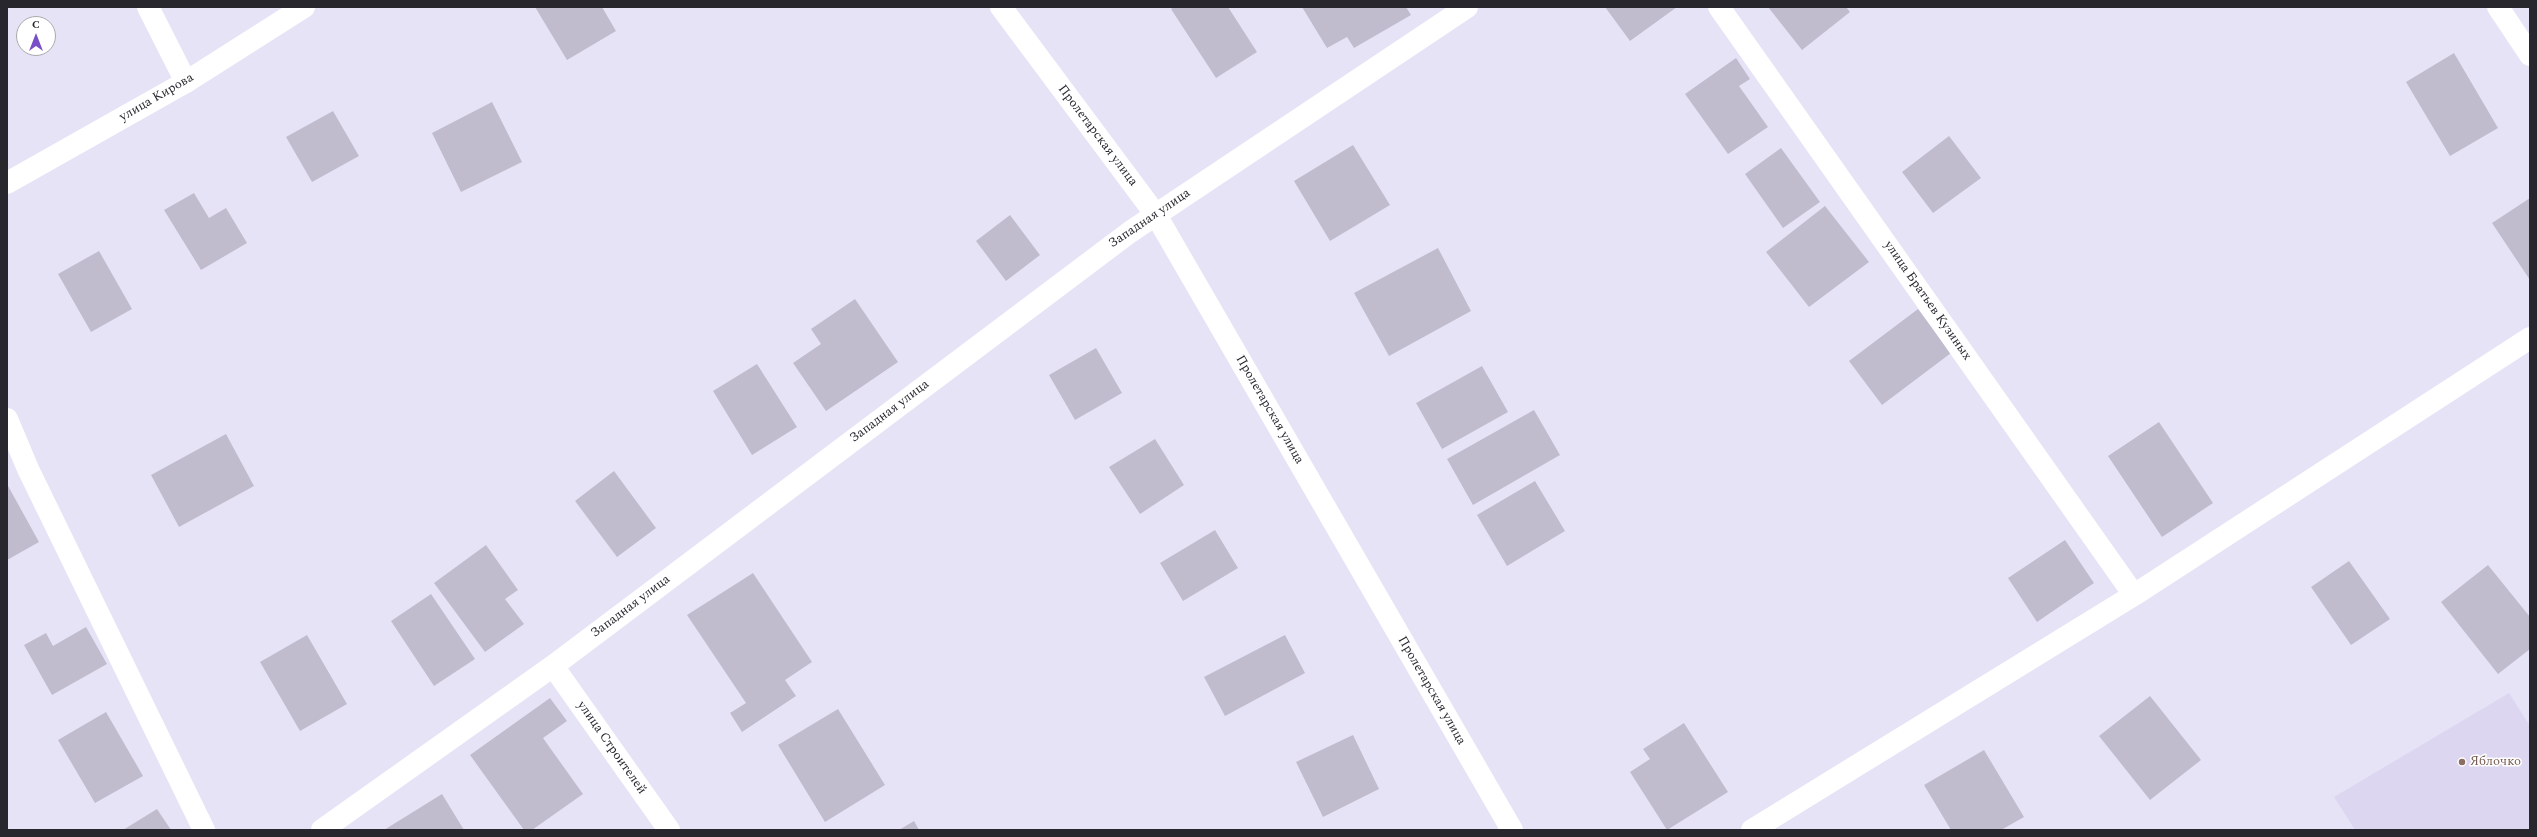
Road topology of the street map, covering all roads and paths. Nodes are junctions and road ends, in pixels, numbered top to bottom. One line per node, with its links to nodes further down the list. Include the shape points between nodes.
1 (148, 7): 8 (street)
2 (304, 7): 8 (street, улица Кирова)
3 (1001, 7): 10 (street, Пролетарская улица)
4 (1468, 7): 10 (street, Западная улица)
5 (1719, 7): 13 (street, улица Братьев Кузиных)
6 (2498, 7): 7 (street)
7 (2530, 55)
8 (186, 82): 9 (street, улица Кирова)
9 (7, 183)
10 (1156, 215): 14 (street, Западная улица, via 1124,236); 18 (street, Пролетарская улица)
11 (2530, 338): 13 (street)
12 (7, 419): 15 (street, via 32,476)
13 (2134, 595): 19 (street)
14 (553, 666): 16 (street, Западная улица); 17 (street, улица Строителей)
15 (204, 830)
16 (322, 830)
17 (669, 830)
18 (1512, 830)
19 (1752, 830)

